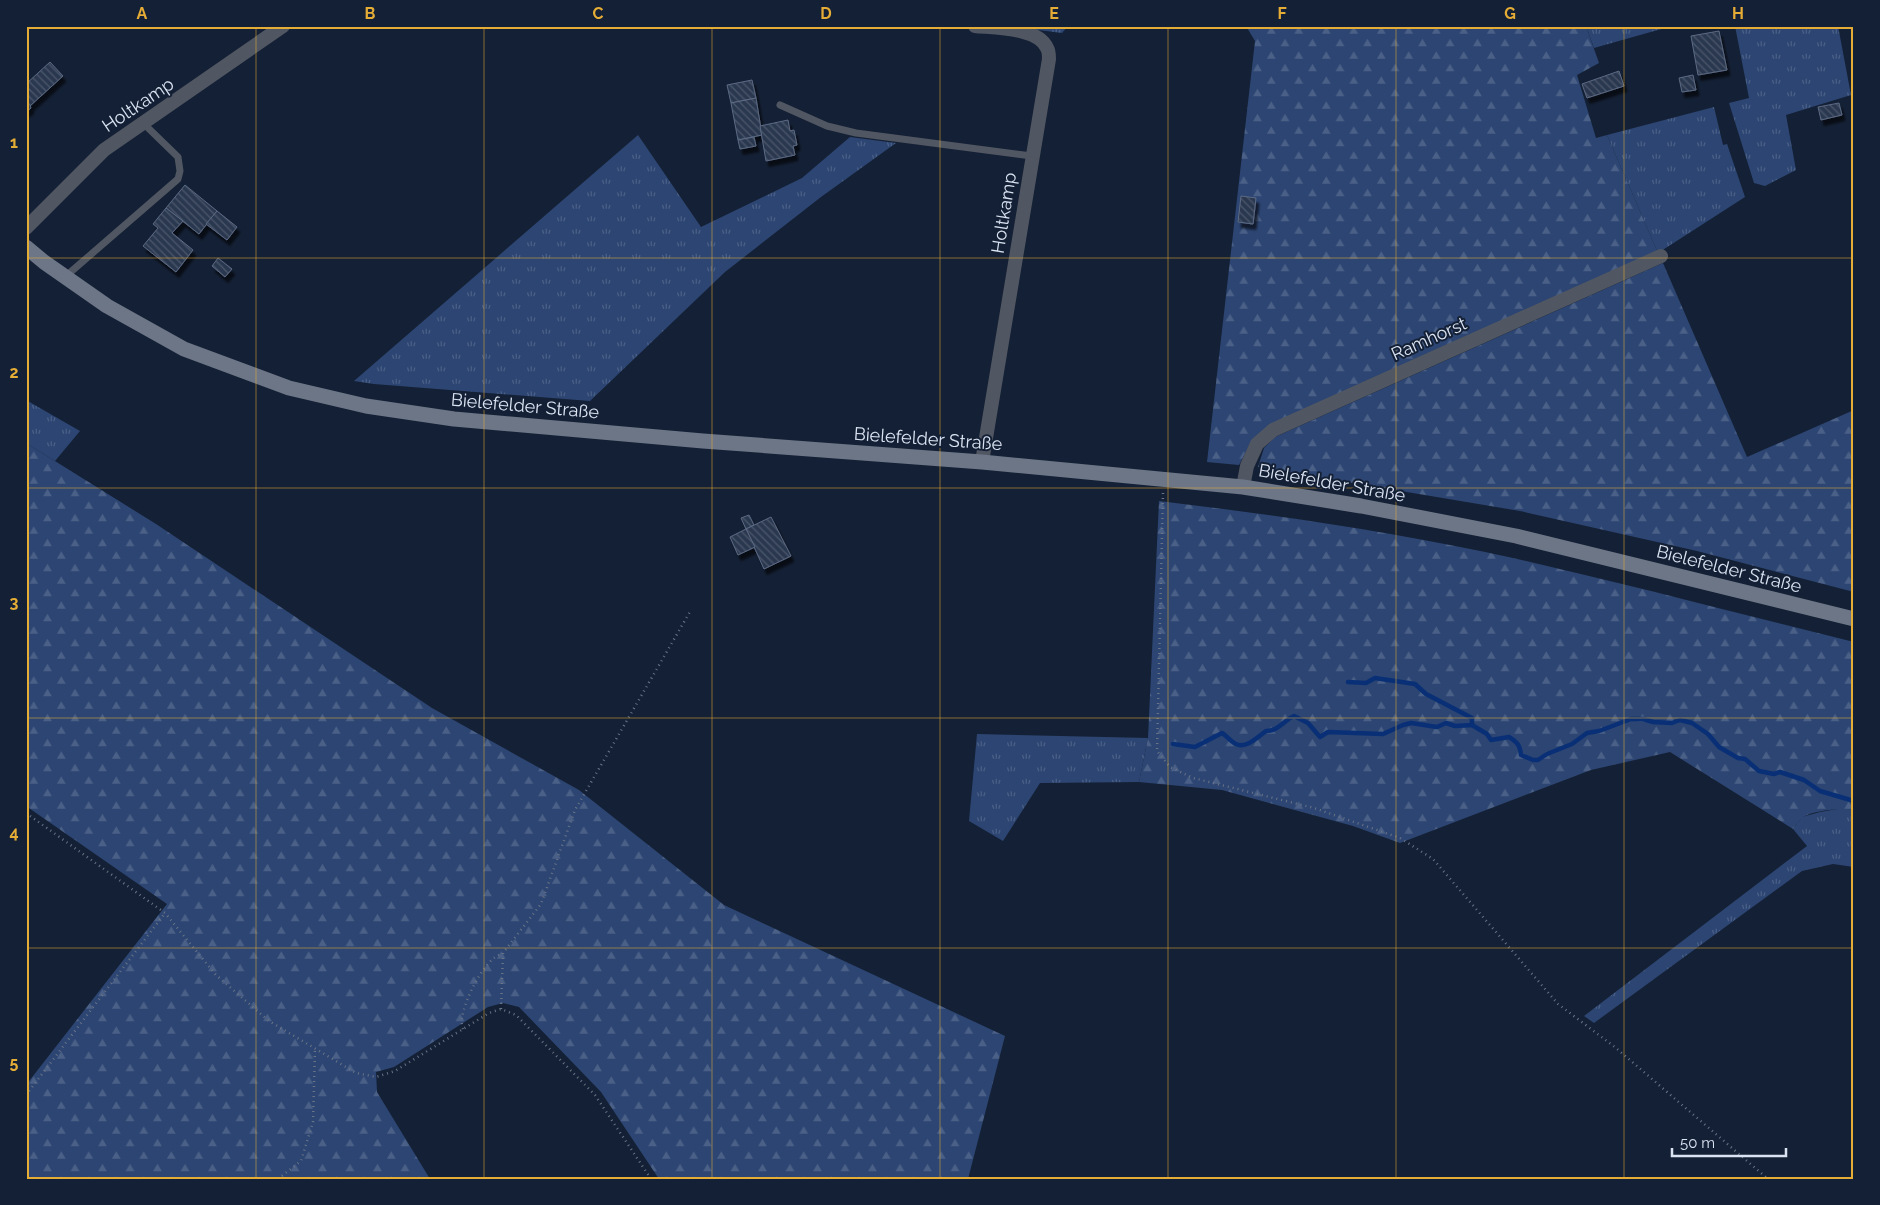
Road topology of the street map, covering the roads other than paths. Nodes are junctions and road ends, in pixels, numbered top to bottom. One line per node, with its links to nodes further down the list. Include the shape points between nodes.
1 (283, 26): 4 (street, Holtkamp)
2 (974, 26): 5 (street, Holtkamp, via 1025,32 1036,36 1048,48 1049,59)
3 (780, 105): 5 (lane, via 827,126 856,134)
4 (144, 124): 6 (street, Holtkamp, via 104,150); 9 (lane, via 178,156 178,179)
5 (1032, 156): 10 (street, Holtkamp)
6 (26, 228)
7 (26, 247): 9 (main road, Bielefelder Straße)
8 (1661, 256): 11 (street, Ramhorst, via 1273,430 1257,444 1247,466)
9 (66, 276): 10 (main road, Bielefelder Straße, via 107,306 184,349 289,388 366,406 527,426)
10 (982, 462): 11 (main road, Bielefelder Straße)
11 (1243, 487): 12 (main road, Bielefelder Straße, via 1516,536)
12 (1854, 619)

